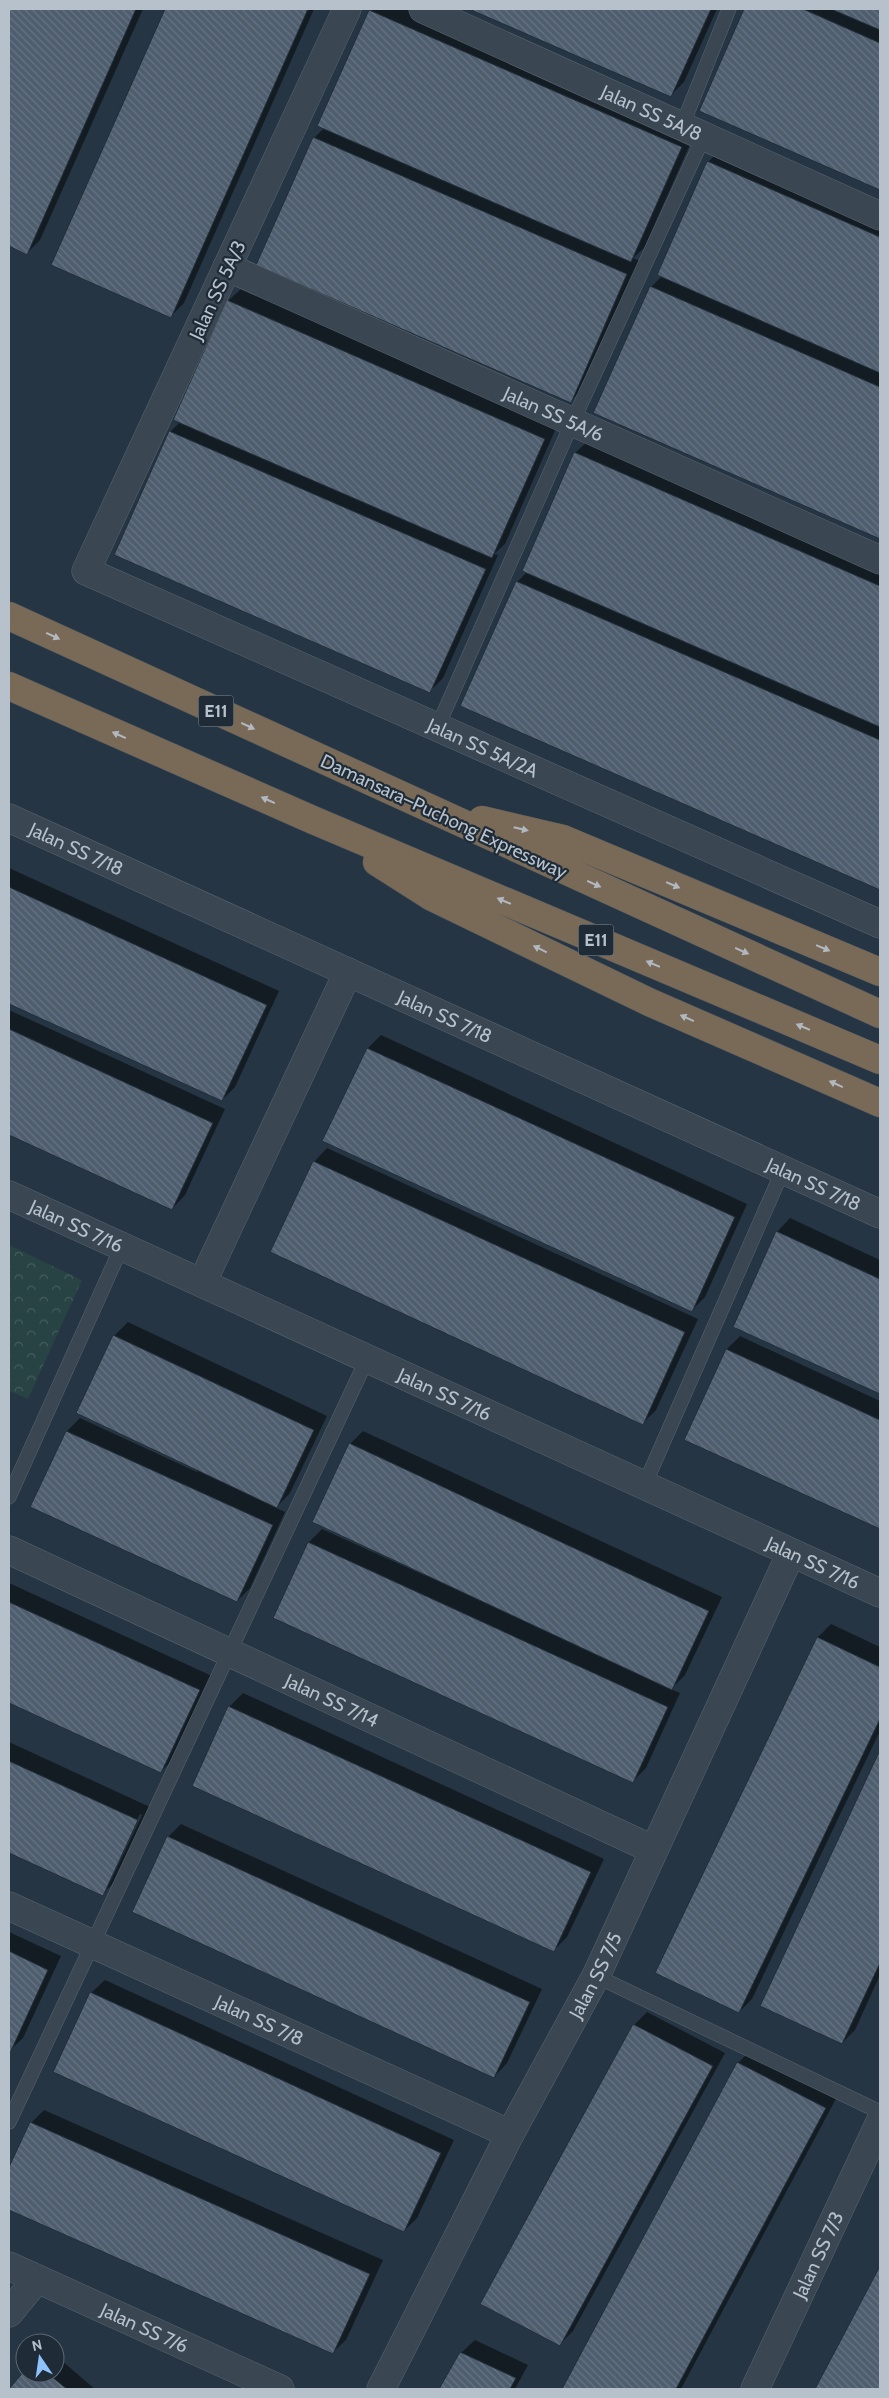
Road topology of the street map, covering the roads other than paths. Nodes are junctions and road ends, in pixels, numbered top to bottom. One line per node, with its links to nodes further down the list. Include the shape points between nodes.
1 (347, 9): 6 (street, Jalan SS 5A/3)
2 (423, 9): 4 (street, Jalan SS 5A/8)
3 (729, 9): 4 (lane)
4 (693, 131): 5 (street, Jalan SS 5A/8); 7 (lane)
5 (880, 216)
6 (227, 267): 7 (street, Jalan SS 5A/6); 9 (street, Jalan SS 5A/3)
7 (572, 423): 8 (street, Jalan SS 5A/6); 12 (lane)
8 (880, 560)
9 (86, 571): 12 (street, Jalan SS 5A/2A)
10 (9, 616): 13 (highway, Damansara–Puchong Expressway / E11, one-way to 13)
11 (9, 686): 15 (highway, E11, one-way to 11)
12 (437, 728): 16 (street, Jalan SS 5A/2A)
13 (422, 806): 18 (highway, one-way to 18, via 563,839); 19 (highway, Damansara–Puchong Expressway / E11, one-way to 19)
14 (9, 818): 17 (street, Jalan SS 7/18)
15 (312, 820): 20 (highway, E11, one-way to 15); 21 (highway, one-way to 15, via 649,1002 432,897)
16 (880, 924)
17 (348, 972): 22 (street, Jalan SS 7/18); 26 (street)
18 (880, 972)
19 (880, 1014)
20 (880, 1060)
21 (880, 1103)
22 (783, 1170): 24 (street, Jalan SS 7/18); 28 (lane)
23 (9, 1194): 25 (street, Jalan SS 7/16)
24 (880, 1214)
25 (122, 1246): 26 (street, Jalan SS 7/16); 29 (lane)
26 (202, 1283): 27 (street, Jalan SS 7/16)
27 (368, 1359): 28 (street, Jalan SS 7/16); 33 (lane)
28 (644, 1486): 31 (street, Jalan SS 7/16)
29 (9, 1497)
30 (9, 1550): 33 (street, Jalan SS 7/14)
31 (791, 1553): 32 (street, Jalan SS 7/16); 34 (street, Jalan SS 7/5)
32 (880, 1593)
33 (230, 1653): 34 (street, Jalan SS 7/14); 36 (lane)
34 (654, 1850): 37 (street, Jalan SS 7/5)
35 (9, 1906): 36 (street, Jalan SS 7/8)
36 (93, 1944): 39 (lane); 41 (street, Jalan SS 7/8)
37 (596, 1976): 38 (lane); 41 (street, Jalan SS 7/5)
38 (880, 2112)
39 (9, 2122)
40 (880, 2122): 47 (street, Jalan SS 7/3)
41 (510, 2134): 46 (street, Jalan SS 7/5)
42 (9, 2266): 43 (street, Jalan SS 7/6)
43 (37, 2279): 44 (street); 45 (street, Jalan SS 7/6)
44 (9, 2313)
45 (280, 2389)
46 (381, 2389)
47 (755, 2389)

